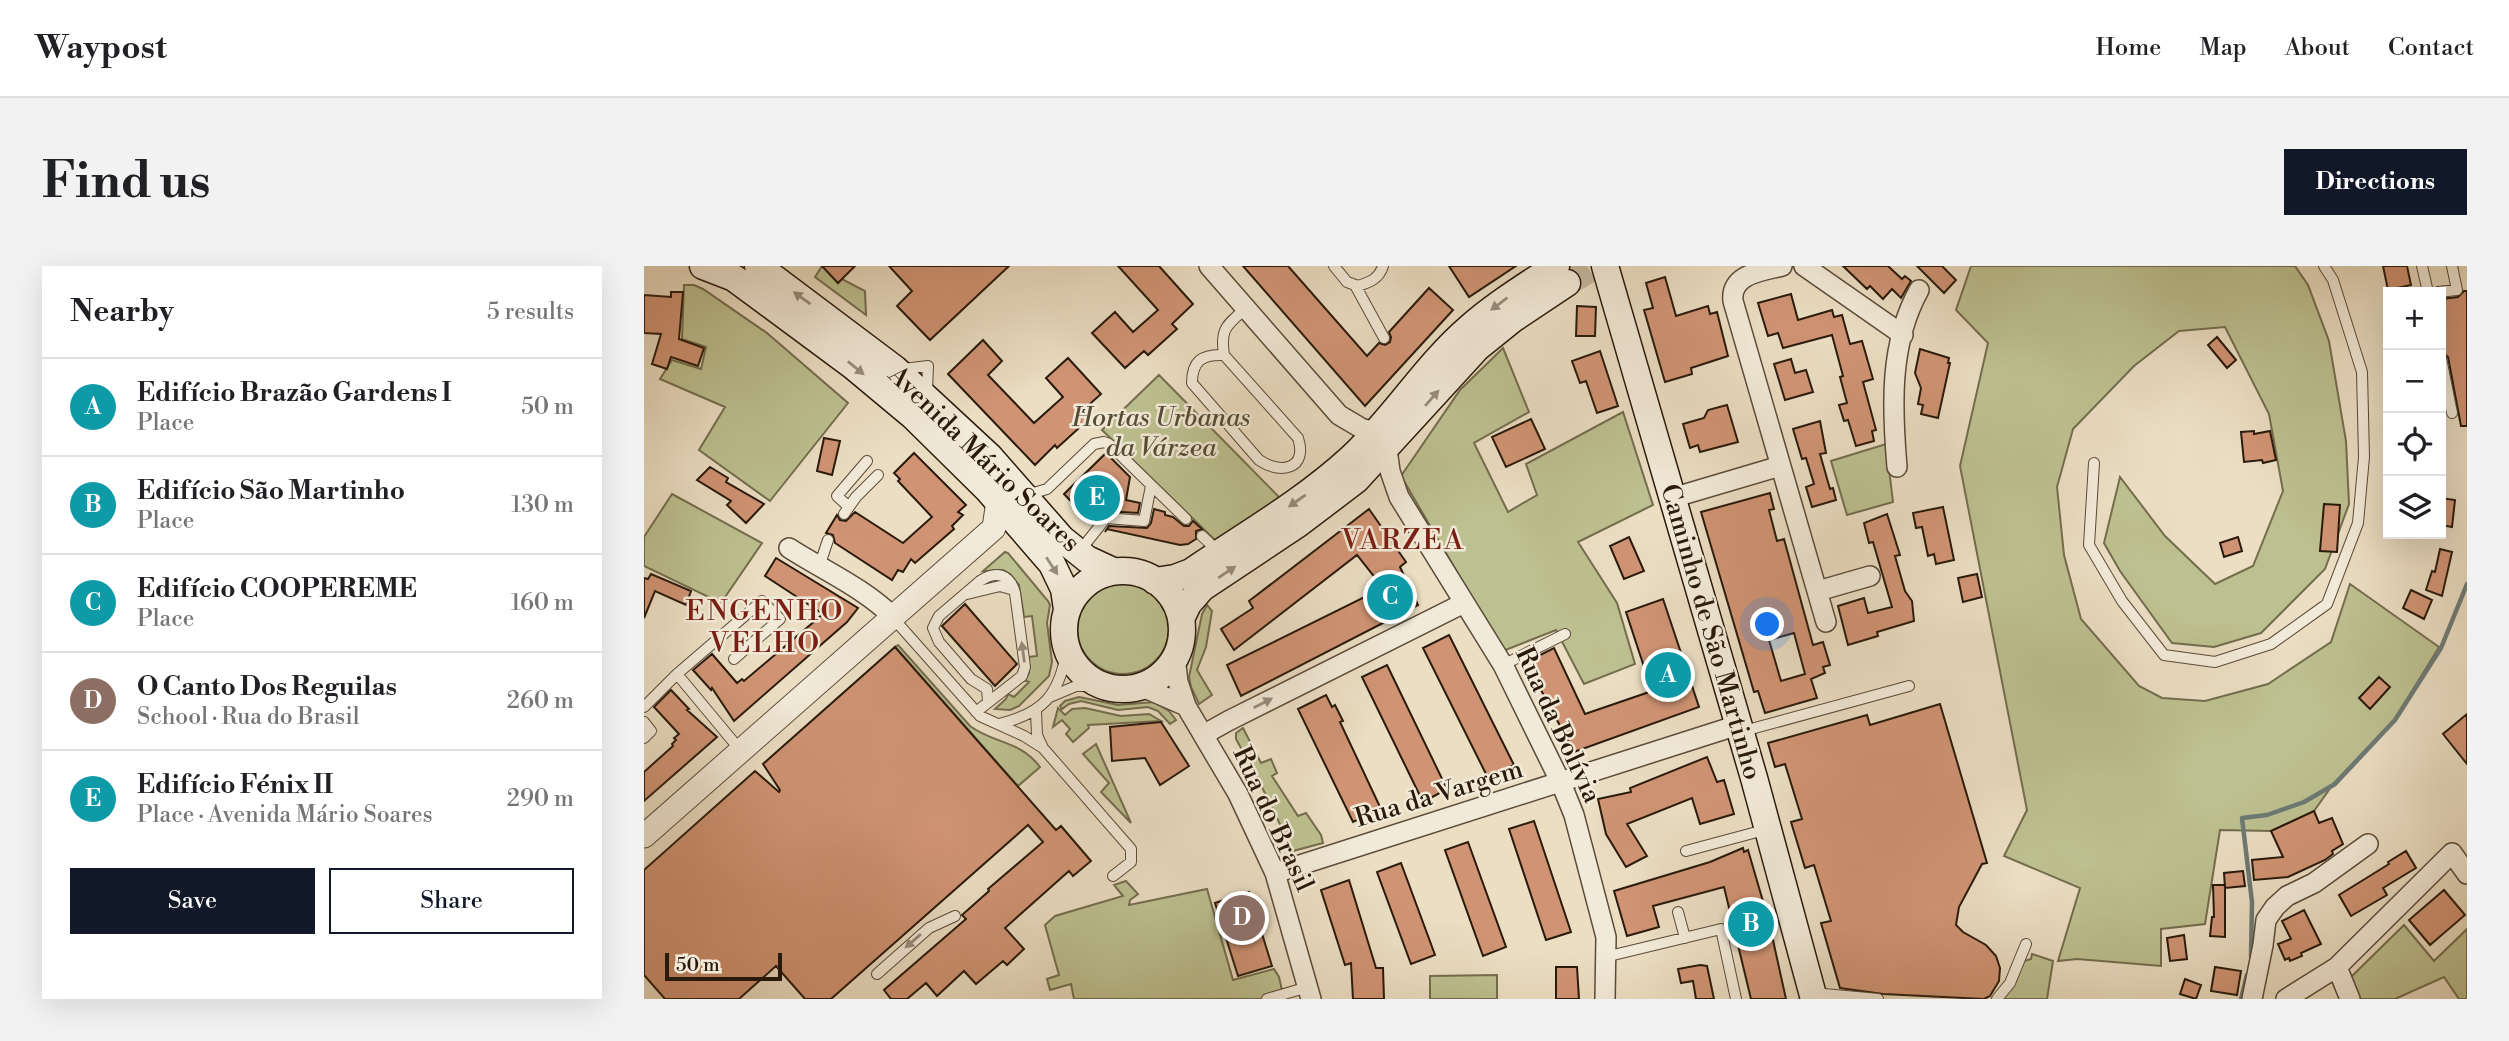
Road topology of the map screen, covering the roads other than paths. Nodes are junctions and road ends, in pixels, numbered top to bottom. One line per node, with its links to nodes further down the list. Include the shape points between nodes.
1 (703, 266): 35 (main road, Avenida Mário Soares, one-way to 35, via 734,278 853,366 923,426)
2 (758, 266): 32 (main road, Avenida Mário Soares, one-way to 2, via 895,369)
3 (1209, 266): 17 (street)
4 (1334, 266): 13 (lane)
5 (1383, 266): 13 (lane, via 1373,281)
6 (1605, 266): 34 (main road, Caminho de São Martinho)
7 (1782, 266): 27 (street, via 1743,278 1732,293)
8 (1804, 266): 18 (street)
9 (2324, 266): 26 (lane, via 2333,280 2362,372 2364,457 2358,523 2328,604 2271,645 2215,662 2164,655 2122,601 2090,545)
10 (2422, 266): 14 (lane)
11 (2452, 266): 16 (lane, via 2457,290)
12 (1561, 275): 24 (main road, via 1504,300 1468,328 1441,356)
13 (1355, 285): 19 (lane)
14 (2427, 287)
15 (1919, 290): 18 (street)
16 (2446, 291)
17 (1246, 308): 20 (lane, via 1225,327); 23 (street)
18 (1903, 335): 28 (street, via 1892,392)
19 (1384, 338)
20 (1224, 355): 20 (lane, via 1209,354 1200,360 1192,370 1192,383 1259,460 1282,469 1292,465 1300,458 1298,438)
21 (2446, 383): 22 (lane)
22 (2452, 413)
23 (1339, 415): 24 (street); 29 (street)
24 (1382, 441): 29 (main road); 33 (street, Rua da Bolívia)
25 (867, 461): 30 (lane, via 837,496 847,510)
26 (2094, 463)
27 (1780, 466): 34 (street); 46 (street)
28 (1897, 467)
29 (1353, 469): 33 (street, Rua da Bolívia); 45 (main road, one-way to 45, via 1211,544 1191,572); 50 (main road, one-way to 29, via 1202,588 1298,524)
30 (878, 475)
31 (1151, 486): 32 (lane, via 1109,444 1099,442 1047,489); 36 (lane); 41 (lane, via 1144,521 1106,518)
32 (1024, 495): 41 (main road, Avenida Mário Soares)
33 (1399, 497): 47 (street, Rua da Bolívia)
34 (1672, 498): 69 (main road, Caminho de São Martinho)
35 (998, 501): 37 (street); 38 (main road, Avenida Mário Soares)
36 (1186, 519)
37 (994, 528): 38 (street); 49 (street)
38 (1023, 530): 48 (main road, Avenida Mário Soares, one-way to 48, via 1052,564)
39 (828, 540): 42 (lane)
40 (789, 548): 42 (street)
41 (1079, 553): 43 (main road, Avenida Mário Soares)
42 (819, 567): 49 (street)
43 (1113, 571): 45 (main road); 48 (main road, via 1085,584)
44 (1870, 576): 46 (street)
45 (1155, 580): 50 (main road, via 1175,602)
46 (1818, 591): 51 (street)
47 (1464, 603): 56 (street, Rua da Bolívia); 70 (street, one-way to 47)
48 (1067, 609): 53 (main road)
49 (893, 618): 66 (lane); 73 (street)
50 (1181, 619): 54 (main road)
51 (1826, 622)
52 (1565, 634): 56 (lane)
53 (1068, 650): 58 (main road, via 1082,672); 61 (lane)
54 (1175, 657): 59 (main road, via 1161,675); 63 (street, Rua do Brasil)
55 (734, 659): 57 (lane, via 780,619 762,601)
56 (1503, 665): 74 (street, Rua da Bolívia)
57 (677, 674): 64 (lane); 73 (lane)
58 (1104, 686): 59 (main road); 61 (lane, via 1076,686)
59 (1140, 686): 63 (street)
60 (1909, 686): 69 (lane)
61 (1049, 698): 65 (lane)
62 (988, 702): 62 (lane, one-way to 62, via 1022,676 1026,667 1014,590 1008,578 994,575 980,581 939,616 933,633 971,679 987,689); 66 (lane)
63 (1186, 706): 70 (street, Rua do Brasil)
64 (644, 707)
65 (1035, 711): 68 (lane); 72 (lane)
66 (976, 712): 68 (lane)
67 (644, 722): 71 (lane, via 651,732)
68 (999, 725): 72 (lane)
69 (1739, 729): 74 (street, Rua da Vargem); 75 (main road, Caminho de São Martinho)
70 (1203, 736): 79 (street, Rua do Brasil, via 1238,794)
71 (644, 738)
72 (1043, 748): 81 (lane, via 1131,849 1131,862)
73 (741, 751): 76 (street)
74 (1561, 783): 79 (street, Rua da Vargem); 86 (street, Rua da Bolívia, via 1598,902 1606,937)
75 (1768, 829): 78 (lane); 90 (main road, Caminho de São Martinho)
76 (644, 836)
77 (2368, 844): 96 (street, via 2275,907 2266,920)
78 (1686, 852)
79 (1275, 873): 89 (street, Rua do Brasil)
80 (2467, 874): 87 (street, via 2452,853)
81 (1113, 876)
82 (1678, 912): 84 (lane)
83 (955, 916): 88 (lane, one-way to 88, via 929,928)
84 (1685, 938): 86 (lane); 93 (lane, via 1721,929)
85 (2026, 944): 95 (lane, via 2010,983)
86 (1605, 957): 92 (street, Rua da Bolívia)
87 (2337, 967): 97 (street); 98 (street)
88 (877, 974)
89 (1310, 993): 91 (lane)
90 (1814, 996): 94 (lane)
91 (1267, 999)
92 (1605, 999)
93 (1736, 999)
94 (1878, 999)
95 (1997, 999)
96 (2252, 999)
97 (2286, 999)
98 (2350, 999)

